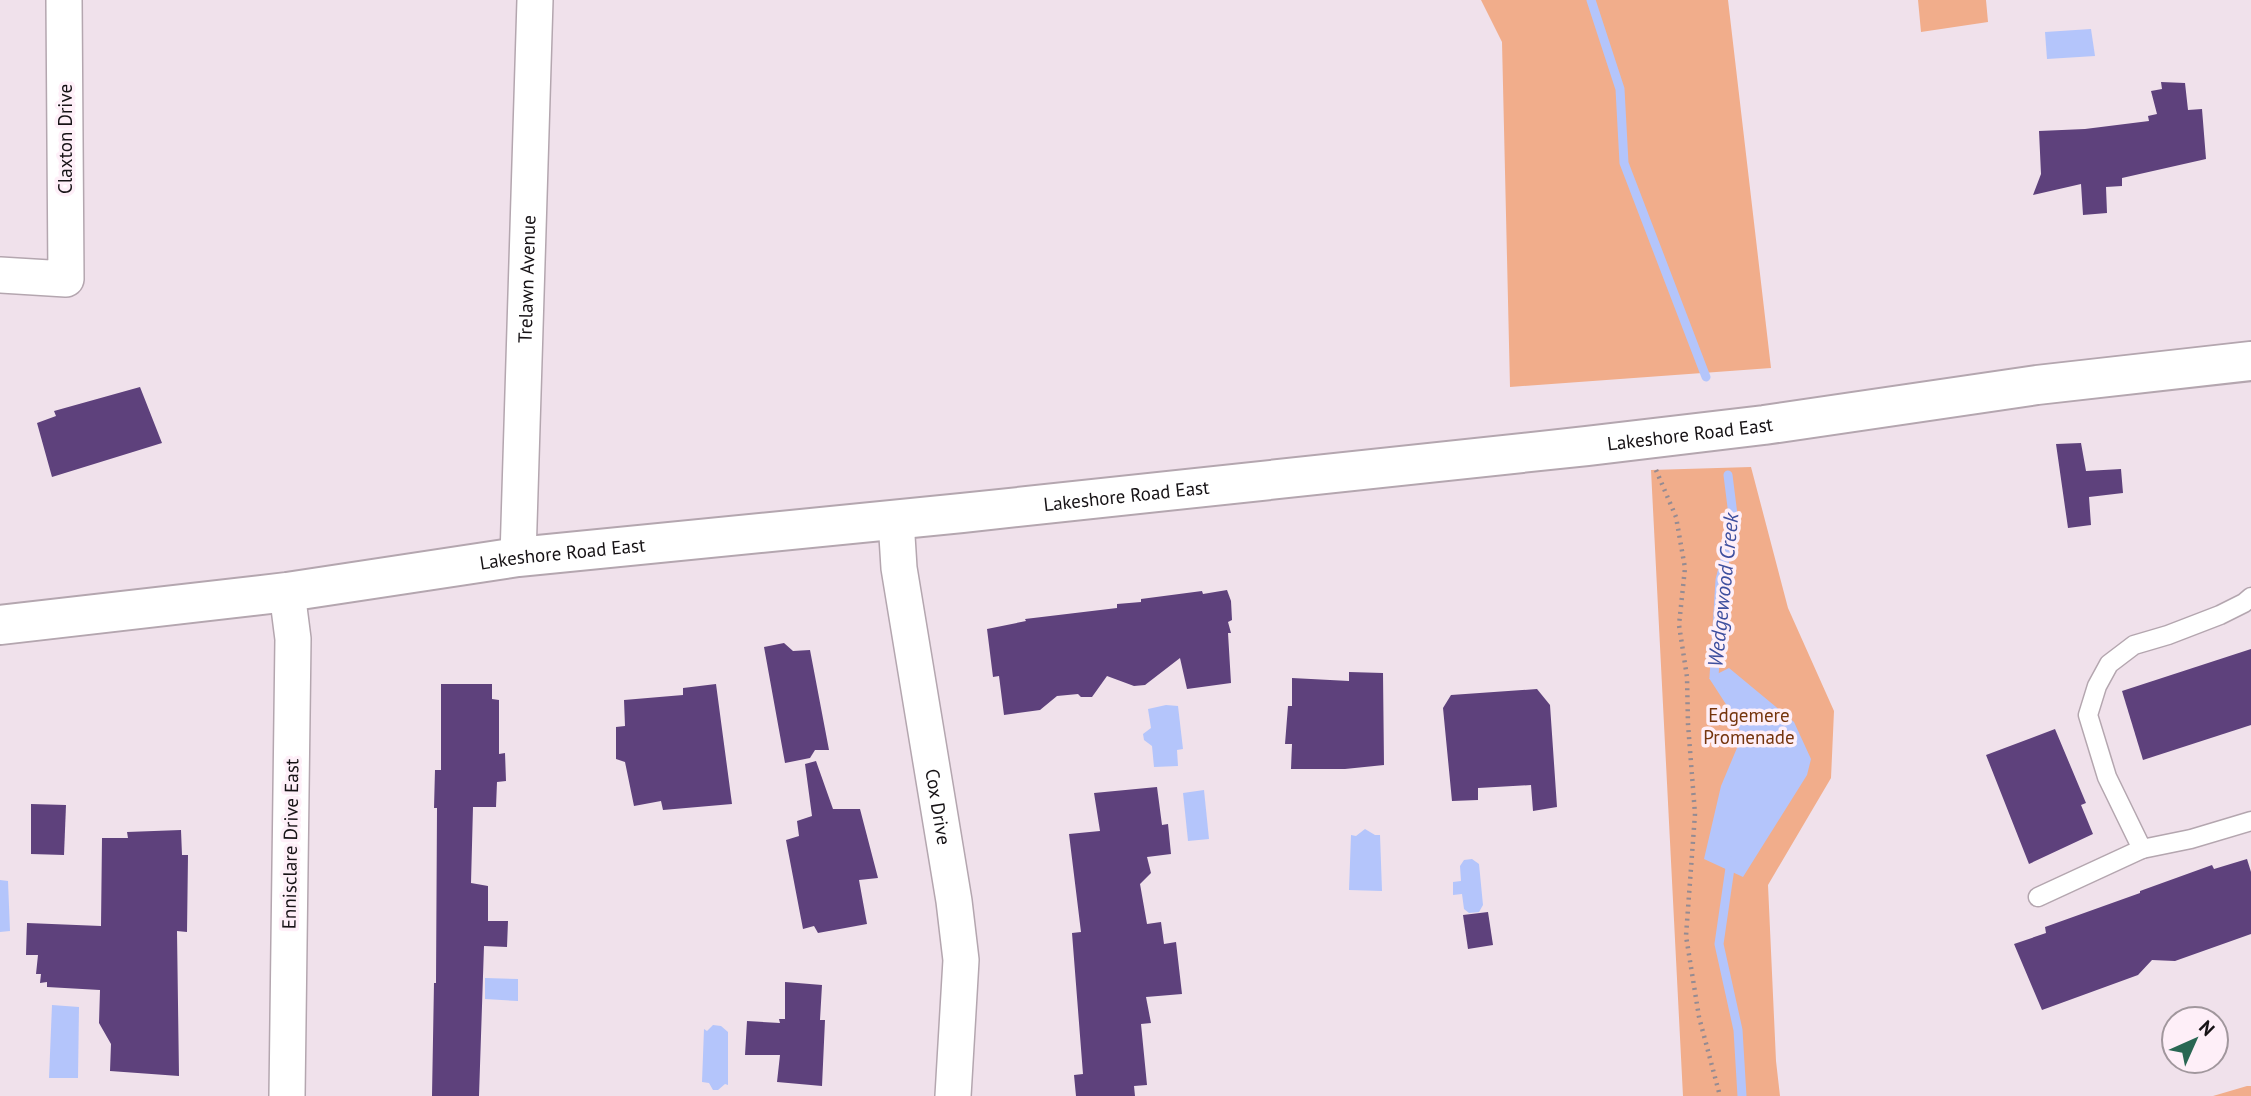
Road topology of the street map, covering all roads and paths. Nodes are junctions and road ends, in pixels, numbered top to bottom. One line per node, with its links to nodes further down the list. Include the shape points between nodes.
1 (64, 0): 3 (street, Claxton Drive, via 66,279)
2 (535, 0): 7 (street, Trelawn Avenue)
3 (0, 275)
4 (2251, 360): 6 (main road, Lakeshore Road East, via 2037,385 1764,425)
5 (1654, 464): 16 (path, via 1676,517 1685,568 1679,625 1687,677 1695,814 1686,936 1699,1017)
6 (896, 520): 7 (main road, Lakeshore Road East); 15 (street, Cox Drive, via 899,568 961,960)
7 (517, 557): 8 (main road, Lakeshore Road East)
8 (287, 592): 10 (main road, Lakeshore Road East); 14 (street, Ennisclare Drive East, via 293,639)
9 (2251, 597): 12 (lane, via 2220,615 2133,645 2109,664 2097,686 2088,715 2107,777)
10 (0, 625)
11 (2251, 821): 12 (lane)
12 (2142, 849): 13 (lane)
13 (2038, 897)
14 (287, 1096)
15 (953, 1096)
16 (1720, 1096)

